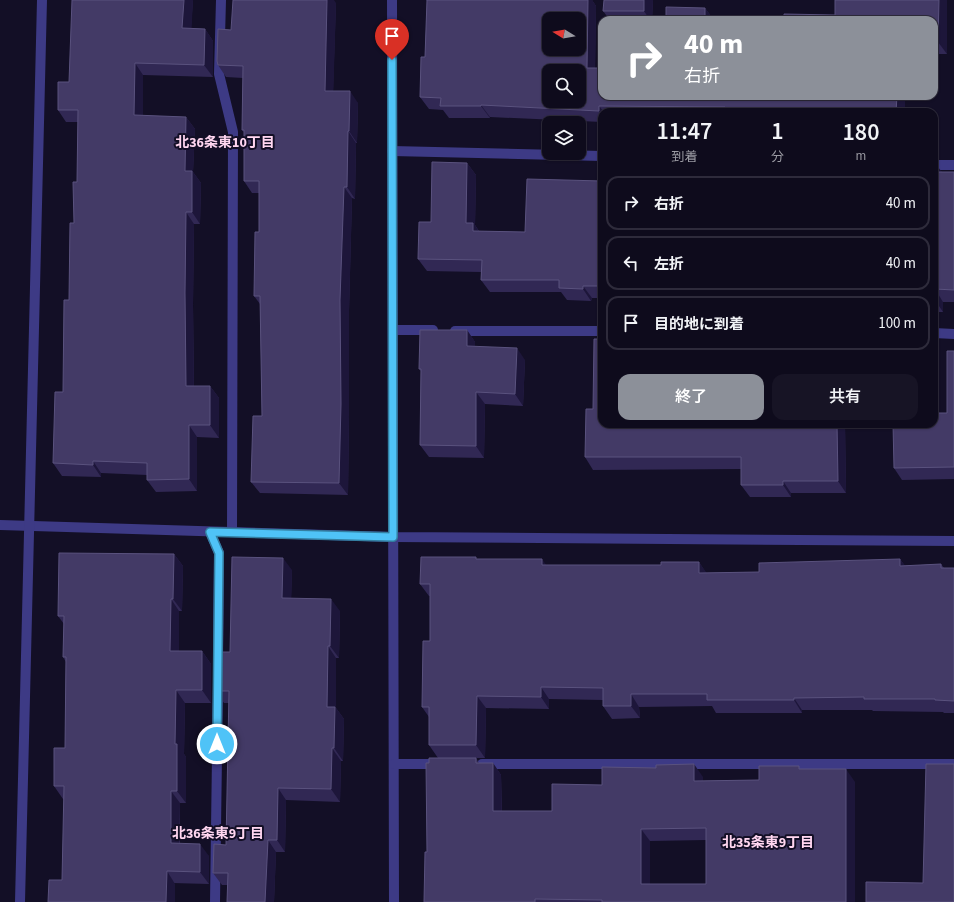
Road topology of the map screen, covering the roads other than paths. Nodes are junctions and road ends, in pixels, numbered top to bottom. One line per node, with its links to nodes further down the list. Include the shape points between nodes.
1 (42, 0): 13 (street)
2 (221, 0): 15 (street, via 220,74 233,132)
3 (392, 0): 4 (street)
4 (392, 151): 5 (street); 8 (street)
5 (598, 156)
6 (938, 165): 7 (street)
7 (954, 166)
8 (392, 330): 9 (street); 16 (street)
9 (598, 332)
10 (938, 334): 11 (street)
11 (954, 334)
12 (0, 526): 13 (street)
13 (29, 526): 14 (street); 22 (street)
14 (210, 532): 15 (street); 23 (street, via 219,553)
15 (232, 532): 16 (street)
16 (393, 537): 17 (street); 18 (street)
17 (954, 541)
18 (394, 764): 19 (street); 24 (street)
19 (449, 764)
20 (473, 764): 21 (street)
21 (954, 764)
22 (20, 902)
23 (215, 902)
24 (394, 902)

